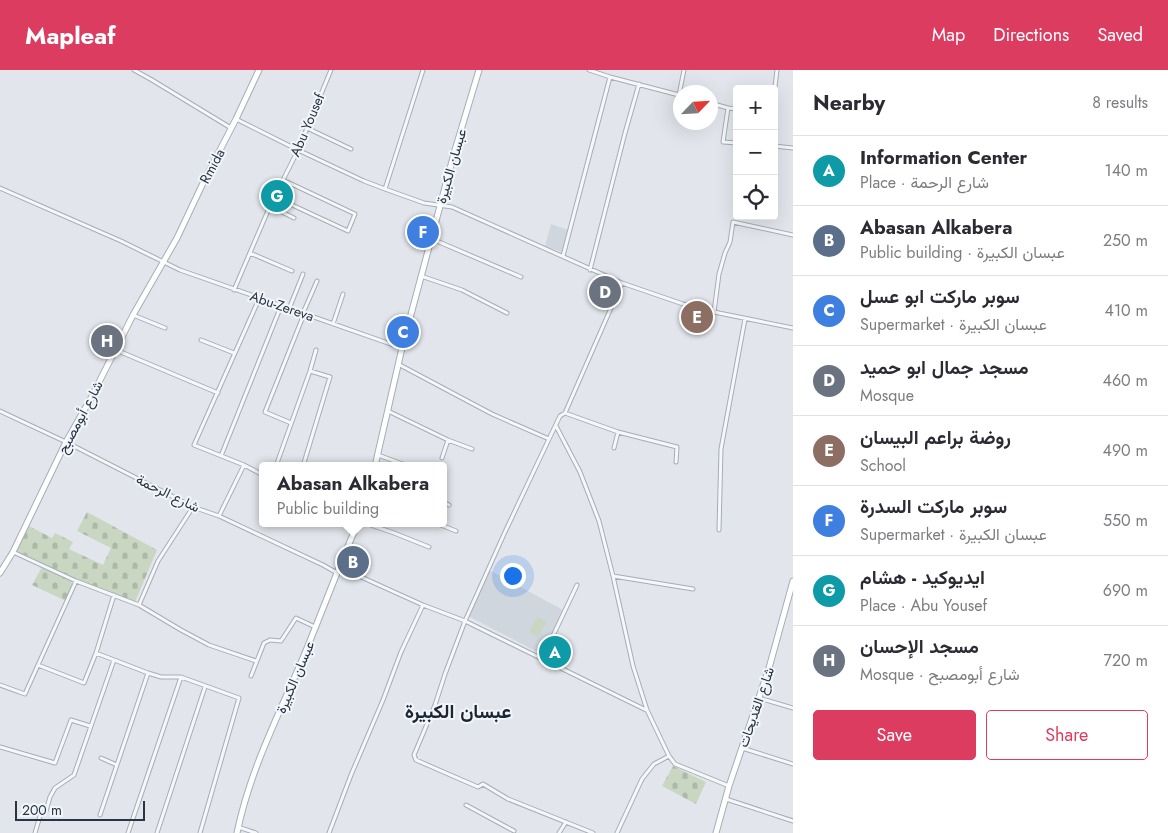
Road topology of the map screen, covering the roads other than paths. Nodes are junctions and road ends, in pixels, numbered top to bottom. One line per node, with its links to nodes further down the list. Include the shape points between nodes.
1 (134, 70): 18 (street)
2 (259, 70): 17 (street, Rmida)
3 (331, 70): 19 (street, Abu Yousef)
4 (423, 70): 27 (street)
5 (479, 70): 29 (street, عبسان الكبيرة)
6 (590, 70): 9 (street)
7 (684, 70): 11 (street)
8 (778, 70): 12 (street)
9 (610, 77): 10 (street); 35 (street)
10 (639, 84): 13 (street); 37 (street)
11 (682, 85)
12 (776, 85)
13 (673, 93)
14 (718, 105): 15 (street)
15 (728, 108): 16 (street); 20 (street, via 723,142)
16 (733, 109)
17 (236, 119): 18 (street, Rmida); 24 (street)
18 (232, 128): 36 (street, Rmida)
19 (307, 128): 23 (street); 24 (street, Abu Yousef)
20 (733, 143)
21 (778, 146): 22 (street)
22 (793, 148)
23 (351, 149)
24 (298, 150): 25 (street, Abu Yousef); 27 (street)
25 (283, 180): 28 (street, Abu Yousef); 28 (street, via 355,214 348,231)
26 (0, 188): 36 (street, Abu-Zereva)
27 (385, 190): 29 (street, via 424,204)
28 (275, 197): 30 (street, Abu Yousef)
29 (440, 205): 33 (street, عبسان الكبيرة); 35 (street, via 452,207)
30 (270, 206): 31 (street); 34 (street, Abu Yousef)
31 (294, 218)
32 (793, 235): 49 (street, via 733,222 719,274)
33 (431, 238): 40 (street, عبسان الكبيرة); 41 (street)
34 (250, 253): 38 (street); 44 (street, Abu Yousef)
35 (563, 256): 37 (street)
36 (163, 262): 44 (street, Abu-Zereva); 52 (street, شارع أبومصبح)
37 (590, 270): 43 (street)
38 (292, 271)
39 (303, 274): 48 (street)
40 (421, 276): 50 (street, via 462,290); 58 (street, عبسان الكبيرة)
41 (520, 277)
42 (318, 281): 51 (street)
43 (622, 283): 49 (street); 67 (street)
44 (234, 290): 46 (street, Abu-Zereva)
45 (343, 294): 54 (street)
46 (259, 299): 47 (street, Abu-Zereva); 61 (street)
47 (281, 306): 48 (street, Abu-Zereva); 77 (street)
48 (289, 309): 51 (street, Abu-Zereva)
49 (714, 312): 53 (street)
50 (507, 313)
51 (304, 314): 54 (street, Abu-Zereva); 68 (street, via 265,412)
52 (133, 315): 55 (street); 59 (street, شارع أبومصبح)
53 (745, 319): 56 (street); 91 (street, via 721,449)
54 (333, 324): 58 (street, Abu-Zereva)
55 (166, 328)
56 (793, 328)
57 (201, 340): 61 (street)
58 (402, 348): 62 (street, عبسان الكبيرة)
59 (116, 350): 64 (street); 73 (street, شارع أبومصبح)
60 (316, 350): 63 (street)
61 (234, 353): 64 (street)
62 (398, 364): 65 (street, عبسان الكبيرة); 71 (street, via 492,414)
63 (310, 371): 68 (street); 80 (street, via 330,377)
64 (218, 393): 77 (street, via 194,445)
65 (388, 410): 72 (street); 76 (street, عبسان الكبيرة)
66 (0, 411): 73 (street, شارع الرحمة)
67 (565, 413): 69 (street); 70 (street)
68 (291, 423): 79 (street)
69 (556, 426): 71 (street); 97 (street, via 589,494)
70 (618, 432): 74 (street); 83 (street, via 677,447)
71 (549, 439): 105 (street)
72 (448, 440): 75 (street); 78 (street)
73 (66, 442): 86 (street, شارع الرحمة); 94 (street, شارع أبومصبح)
74 (614, 448)
75 (472, 449)
76 (378, 454): 81 (street, عبسان الكبيرة); 82 (street)
77 (221, 456): 84 (street)
78 (442, 458)
79 (277, 462)
80 (304, 462)
81 (376, 462)
82 (398, 462)
83 (676, 462)
84 (244, 465): 85 (street); 87 (street)
85 (259, 473)
86 (192, 507): 87 (street, شارع الرحمة); 103 (street, via 158,561)
87 (219, 516): 95 (street, شارع الرحمة)
88 (356, 527): 95 (street, عبسان الكبيرة)
89 (377, 527): 93 (street)
90 (445, 527): 92 (street)
91 (719, 530)
92 (456, 532)
93 (429, 547)
94 (13, 552): 96 (street, شارع أبومصبح); 99 (street)
95 (338, 570): 104 (street, شارع الرحمة); 106 (street, عبسان الكبيرة)
96 (0, 573)
97 (613, 576): 101 (street); 119 (street, via 633,666)
98 (793, 580): 117 (street, شارع القديحات)
99 (76, 581): 102 (street); 111 (street)
100 (577, 585): 108 (street)
101 (693, 589)
102 (114, 595): 103 (street); 107 (street)
103 (139, 605): 110 (street, via 209,645)
104 (423, 605): 105 (street, شارع الرحمة); 140 (street)
105 (465, 621): 108 (street, شارع الرحمة); 132 (street, via 414,755 416,760 478,787 483,784 508,799)
106 (316, 627): 110 (street, via 296,618 281,641 264,643); 133 (street, عبسان الكبيرة, via 254,773)
107 (96, 653): 109 (street); 111 (street, via 84,683)
108 (542, 658): 119 (street, شارع الرحمة)
109 (114, 660): 112 (street); 120 (street)
110 (256, 661): 113 (street)
111 (38, 665): 115 (street, via 25,694)
112 (148, 673): 114 (street); 126 (street)
113 (251, 676)
114 (181, 677): 116 (street); 136 (street)
115 (0, 685)
116 (205, 687): 137 (street); 138 (street, via 239,698)
117 (759, 698): 118 (street); 122 (street, شارع القديحات)
118 (793, 708)
119 (647, 710): 123 (street)
120 (90, 726): 121 (street, via 71,720 55,763); 135 (street, via 74,775 55,788)
121 (0, 747)
122 (742, 748): 125 (street); 127 (street, شارع القديحات)
123 (669, 756): 127 (street, via 676,764); 143 (street, via 654,764 642,779)
124 (100, 758): 126 (street)
125 (793, 764)
126 (117, 765): 130 (street)
127 (729, 786): 128 (street, شارع القديحات)
128 (725, 799): 131 (street); 144 (street, شارع القديحات)
129 (466, 805): 134 (street)
130 (100, 815)
131 (793, 821)
132 (566, 822): 141 (street); 142 (street)
133 (237, 830): 139 (street)
134 (514, 831)
135 (35, 833)
136 (128, 833)
137 (157, 833)
138 (200, 833)
139 (256, 833)
140 (329, 833)
141 (558, 833)
142 (593, 833)
143 (617, 833)
144 (716, 833)

